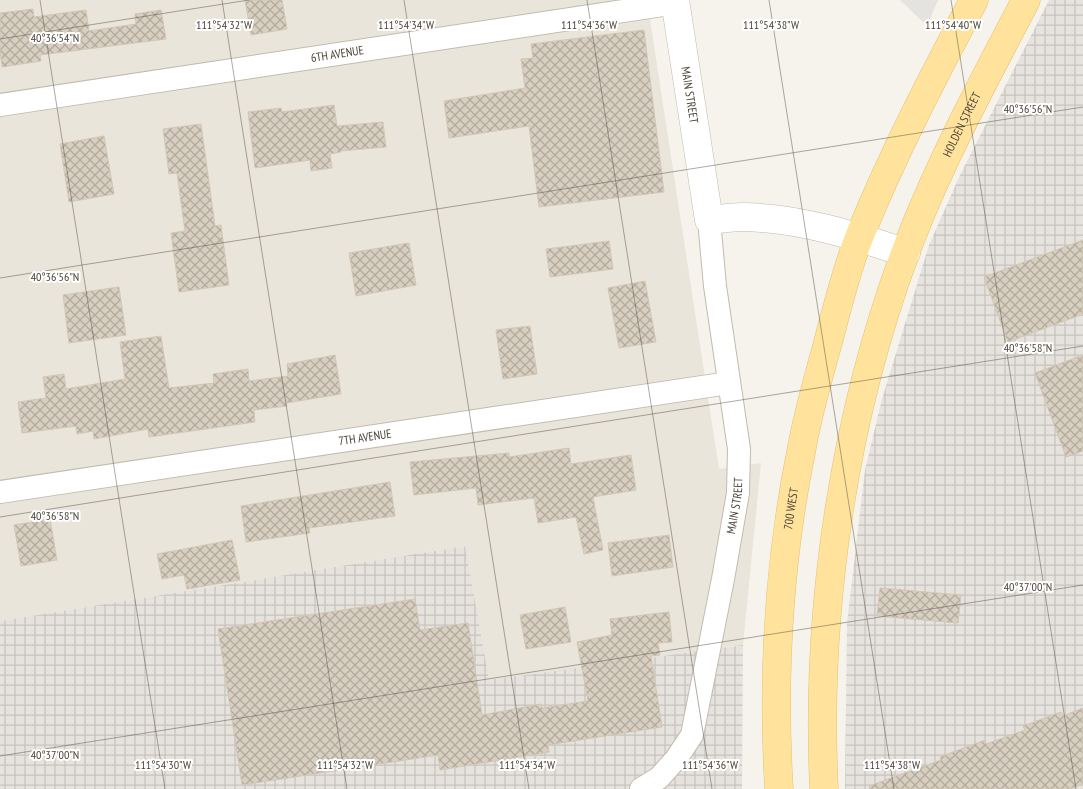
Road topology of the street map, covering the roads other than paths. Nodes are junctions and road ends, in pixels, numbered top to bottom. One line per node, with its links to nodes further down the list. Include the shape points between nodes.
1 (974, 0): 6 (main road, via 927,90)
2 (1026, 0): 7 (main road, HOLDEN STREET, via 946,155)
3 (676, 2): 4 (street, 6TH AVENUE); 5 (street, MAIN STREET)
4 (0, 106)
5 (709, 220): 6 (street, via 743,217 780,220); 8 (street, MAIN STREET)
6 (859, 237): 7 (street); 11 (main road, 700 WEST, via 819,376 791,509 776,671)
7 (906, 253): 12 (main road, via 860,406 836,530 824,656)
8 (729, 383): 9 (street, 7TH AVENUE); 10 (street, MAIN STREET, via 739,449 738,493 723,579 692,735 676,759)
9 (0, 492)
10 (650, 783)
11 (779, 789)
12 (824, 789)

